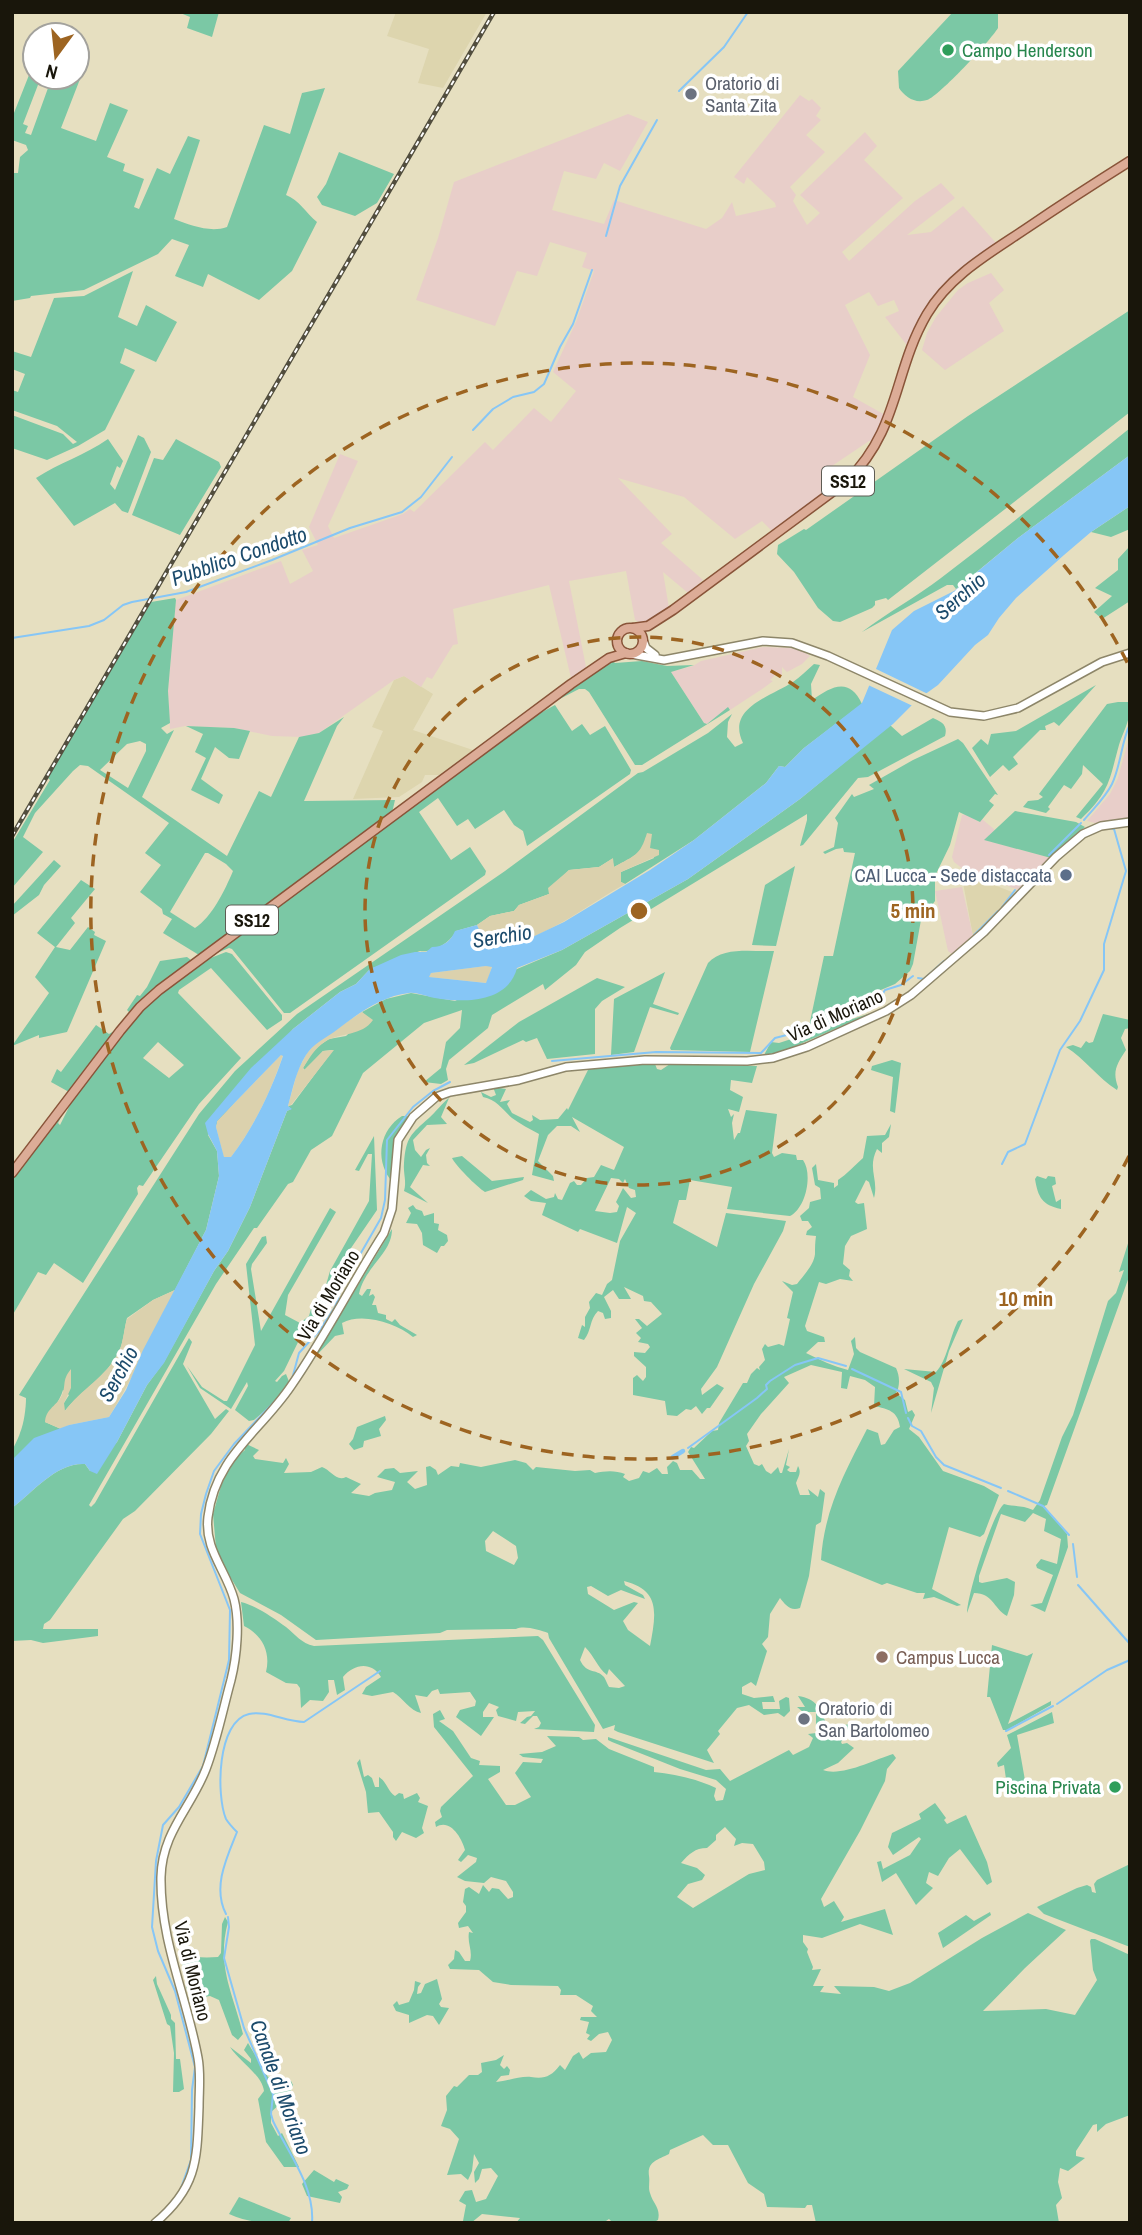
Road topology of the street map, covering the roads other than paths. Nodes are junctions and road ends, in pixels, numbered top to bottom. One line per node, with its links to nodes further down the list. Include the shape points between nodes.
1 (1130, 160): 2 (main road, SS12, via 981,258 944,290 917,335 885,429 859,469 831,496)
2 (669, 612): 3 (main road, SS12, via 648,626); 4 (main road, SS12)
3 (633, 628): 4 (main road); 5 (main road, SS12, via 622,630)
4 (643, 639): 6 (main road, SS12, via 640,649); 8 (main road, via 650,653)
5 (617, 641): 6 (main road); 9 (main road, SS12)
6 (629, 653): 8 (main road); 9 (main road, SS12)
7 (1130, 655): 8 (main road, via 1102,662 1018,708 984,716 950,712 792,643 763,641)
8 (669, 659)
9 (603, 661): 11 (main road, SS12, via 159,990 120,1031)
10 (1130, 825): 12 (main road, Via di Moriano, via 1095,828 1070,843 984,932 911,995 807,1047 747,1061 645,1060 566,1067 436,1097 405,1127 396,1146 392,1209 384,1233 292,1385 231,1456 209,1510 208,1538 234,1600 233,1667 206,1769 167,1840 161,1881 170,1955 199,2060 197,2149 181,2196)
11 (12, 1173)
12 (155, 2223)

